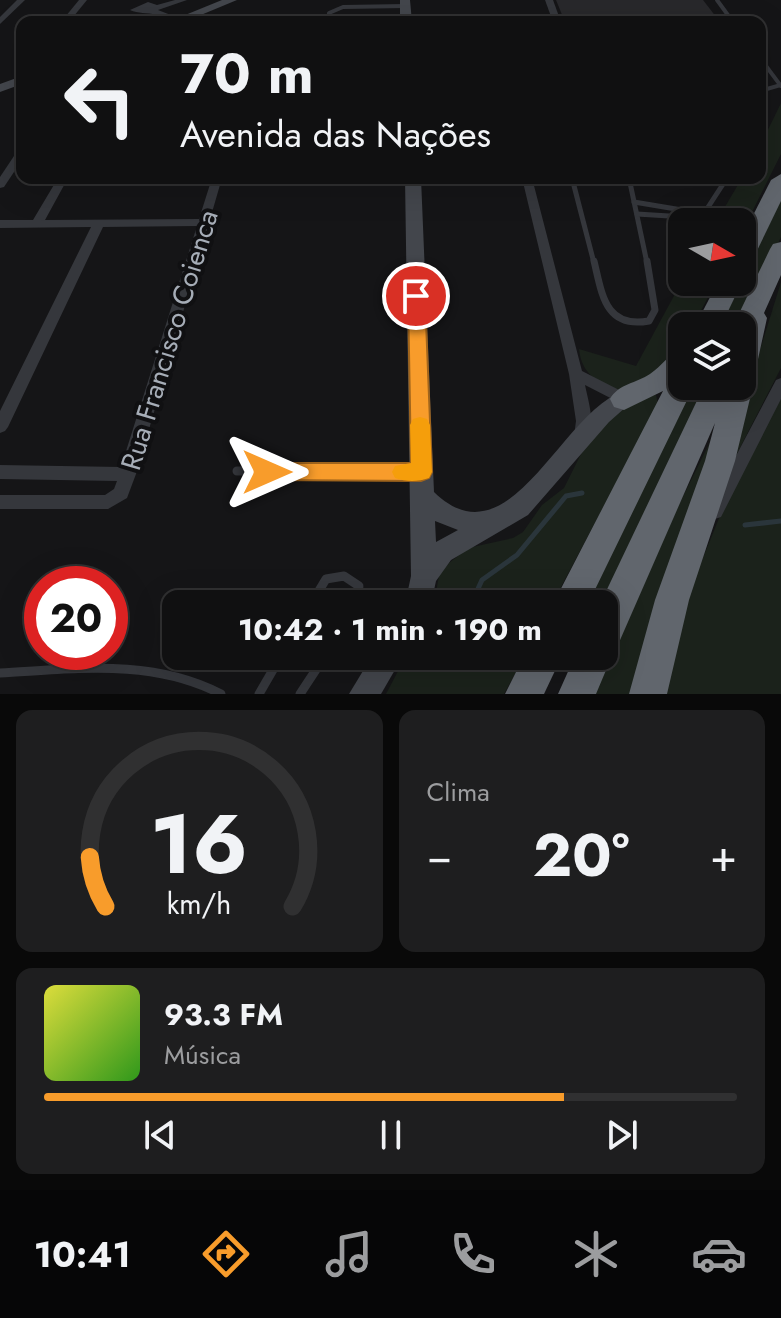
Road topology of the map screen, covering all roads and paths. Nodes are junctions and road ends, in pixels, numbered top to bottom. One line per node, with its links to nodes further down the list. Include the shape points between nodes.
1 (21, 0): 11 (street)
2 (83, 0): 7 (street)
3 (183, 0): 6 (street)
4 (232, 0): 9 (street)
5 (405, 3): 10 (lane, via 343,7)
6 (152, 5): 8 (street, via 138,12)
7 (70, 16)
8 (148, 16)
9 (189, 16)
10 (329, 16)
11 (0, 22)
12 (766, 66): 13 (lane)
13 (781, 86)
14 (16, 161): 23 (street)
15 (781, 180): 33 (highway)
16 (60, 184): 31 (street)
17 (215, 184): 30 (street, Rua Francisco Coienca)
18 (413, 184): 50 (street)
19 (528, 184): 39 (street)
20 (574, 184): 27 (lane, via 605,304 623,322 637,324 649,321 655,310)
21 (630, 184): 24 (lane)
22 (724, 184): 26 (lane)
23 (0, 185)
24 (634, 202): 25 (lane); 27 (lane)
25 (670, 208)
26 (710, 208)
27 (637, 214): 28 (lane)
28 (668, 217)
29 (99, 222): 30 (street); 31 (street); 45 (street)
30 (204, 222): 49 (street, Rua Francisco Coienca)
31 (37, 223): 32 (street)
32 (0, 224)
33 (756, 231)
34 (781, 249): 35 (highway)
35 (762, 290): 36 (highway); 37 (highway)
36 (752, 312)
37 (756, 315)
38 (668, 373): 41 (highway)
39 (576, 374): 41 (street); 46 (street)
40 (781, 384): 58 (street)
41 (624, 399): 46 (street)
42 (673, 400): 57 (highway)
43 (712, 400): 59 (highway)
44 (735, 400): 58 (highway)
45 (0, 427)
46 (582, 436): 52 (street, via 519,508)
47 (237, 471): 50 (lane)
48 (0, 472): 49 (street)
49 (128, 474): 51 (street, Rua Francisco Coienca, via 121,493 108,502)
50 (422, 484): 52 (street, via 447,518); 53 (street)
51 (0, 502)
52 (498, 521): 53 (street, via 442,552)
53 (424, 576): 56 (street)
54 (319, 590): 55 (lane, via 326,579 346,575)
55 (358, 590)
56 (421, 590)
57 (577, 590)
58 (672, 600): 72 (highway)
59 (618, 604)
60 (273, 670): 67 (lane)
61 (316, 670): 68 (lane)
62 (380, 670): 69 (street)
63 (537, 670): 70 (highway)
64 (588, 670): 71 (highway)
65 (0, 673): 66 (lane, via 146,670 181,675)
66 (221, 694)
67 (259, 694)
68 (300, 694)
69 (364, 694)
70 (524, 694)
71 (577, 694)
72 (648, 694)

